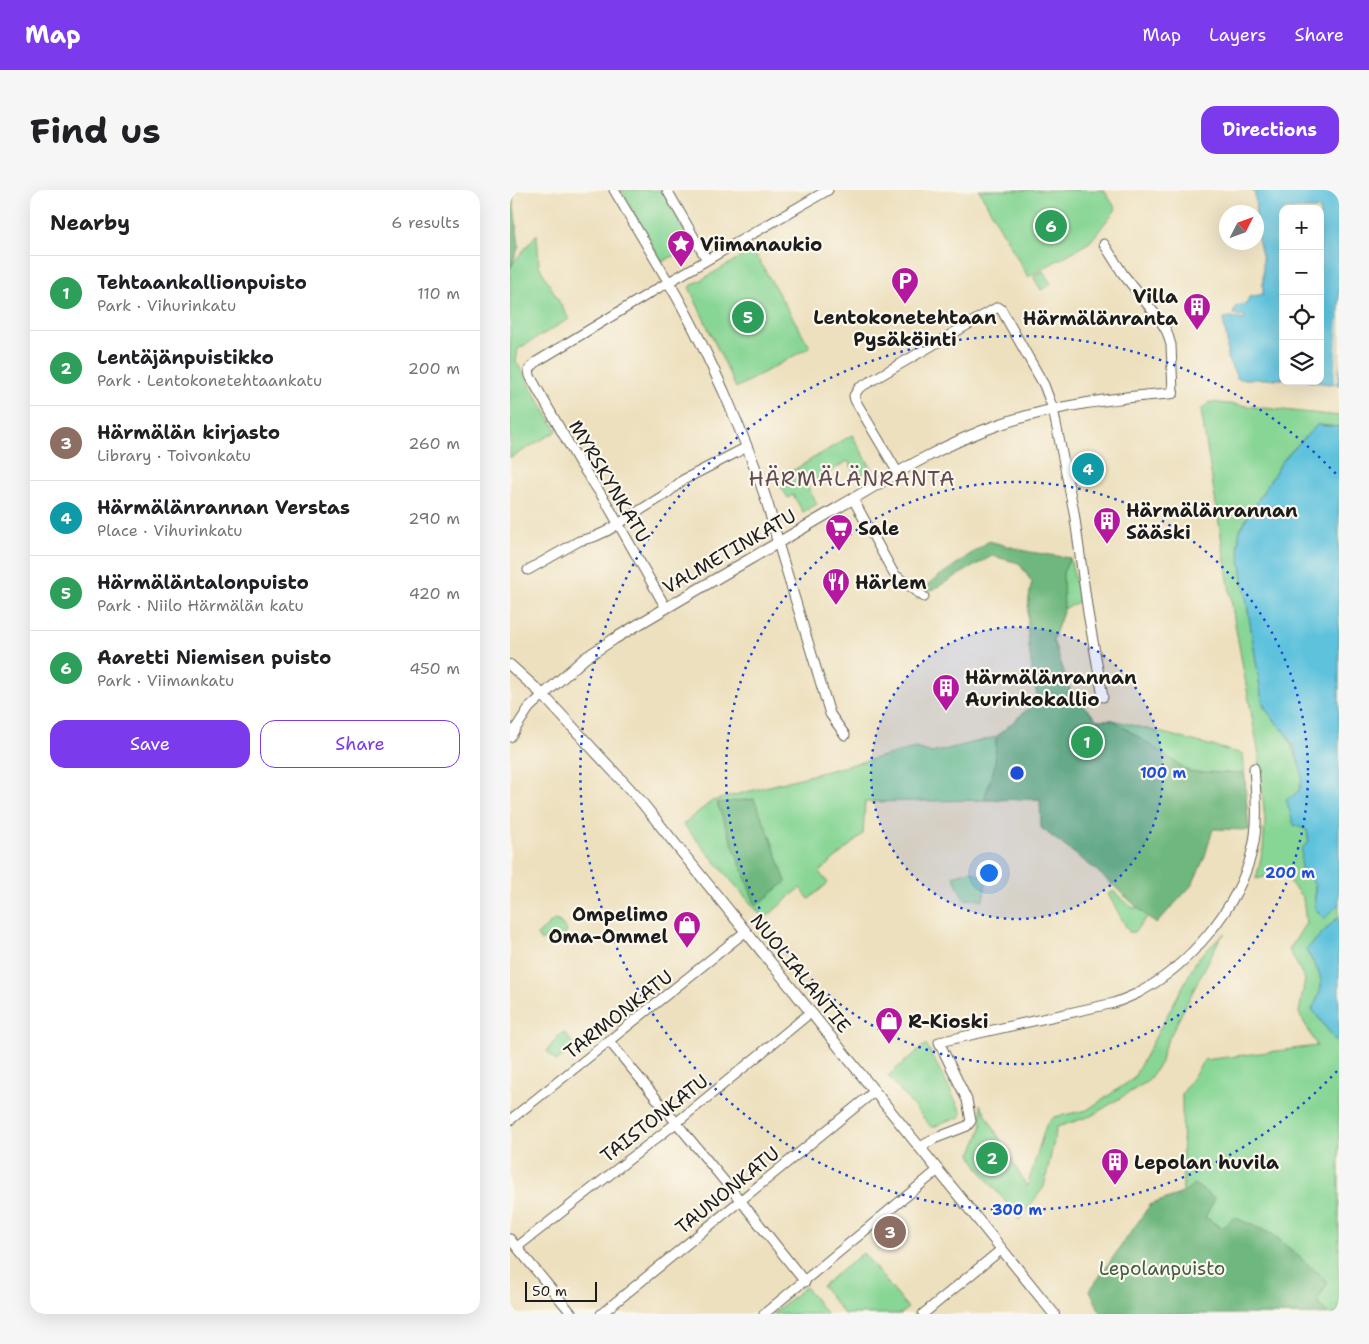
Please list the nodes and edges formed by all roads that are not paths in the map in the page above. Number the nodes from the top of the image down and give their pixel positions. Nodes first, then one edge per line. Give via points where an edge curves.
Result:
1 (614, 190) edge
2 (667, 190) edge
3 (828, 190) edge
4 (1104, 244) dead end
5 (707, 260) junction
6 (669, 283) junction
7 (1173, 392) joint
8 (1053, 409) junction
9 (747, 447) junction
10 (898, 473) junction
11 (853, 499) junction
12 (618, 523) junction
13 (778, 543) junction
14 (528, 570) dead end
15 (924, 597) dead end
16 (666, 608) junction
17 (510, 665) edge
18 (543, 695) junction
19 (1103, 697) dead end
20 (845, 735) dead end
21 (510, 737) edge
22 (1254, 768) dead end
23 (746, 932) junction
24 (810, 1012) junction
25 (609, 1041) junction
26 (875, 1091) junction
27 (510, 1120) edge
28 (676, 1123) junction
29 (920, 1147) junction
30 (938, 1170) junction
31 (740, 1200) junction
32 (510, 1239) edge
33 (516, 1247) junction
34 (1002, 1249) junction
35 (805, 1282) junction
36 (572, 1314) edge
37 (600, 1314) edge
38 (764, 1314) edge
39 (923, 1314) edge
40 (1054, 1314) edge

1 - 6 street
2 - 5 street
3 - 5 street
4 - 7 street via 1167,332 1171,345
5 - 6 street
6 - 9 street via 708,356
6 - 12 street, MYRSKYNKATU via 536,362 529,370 579,462
7 - 8 street, VALMETINKATU
8 - 10 street, VALMETINKATU via 985,429
8 - 10 street via 1044,385 998,308 856,391 855,400
8 - 19 street via 1074,512
9 - 12 street via 683,480
9 - 13 street via 764,490
10 - 11 street, VALMETINKATU
11 - 13 street, VALMETINKATU
11 - 15 street via 894,574
12 - 14 street
12 - 16 street, MYRSKYNKATU
13 - 16 street, VALMETINKATU
13 - 20 street via 830,714
16 - 18 street, VALMETINKATU via 585,658
17 - 18 street, NUOLIALANTIE
18 - 21 street via 529,708
18 - 23 street, NUOLIALANTIE via 639,799
22 - 29 street via 1255,832 1252,851 1244,879 1219,922 1187,956 1150,986 1114,1003 939,1042 968,1100 971,1121 967,1126
23 - 24 street, NUOLIALANTIE
23 - 25 street, TARMONKATU
24 - 26 street, NUOLIALANTIE
24 - 28 street, TAISTONKATU
25 - 27 street, TARMONKATU
25 - 28 street
26 - 29 street, NUOLIALANTIE
26 - 31 street, TAUNONKATU
28 - 31 street
28 - 33 street, TAISTONKATU
29 - 30 street, NUOLIALANTIE
30 - 34 street, NUOLIALANTIE
30 - 35 street
31 - 35 street
31 - 37 street, TAUNONKATU
32 - 33 street
33 - 36 street
34 - 39 street
34 - 40 street, NUOLIALANTIE
35 - 38 street

